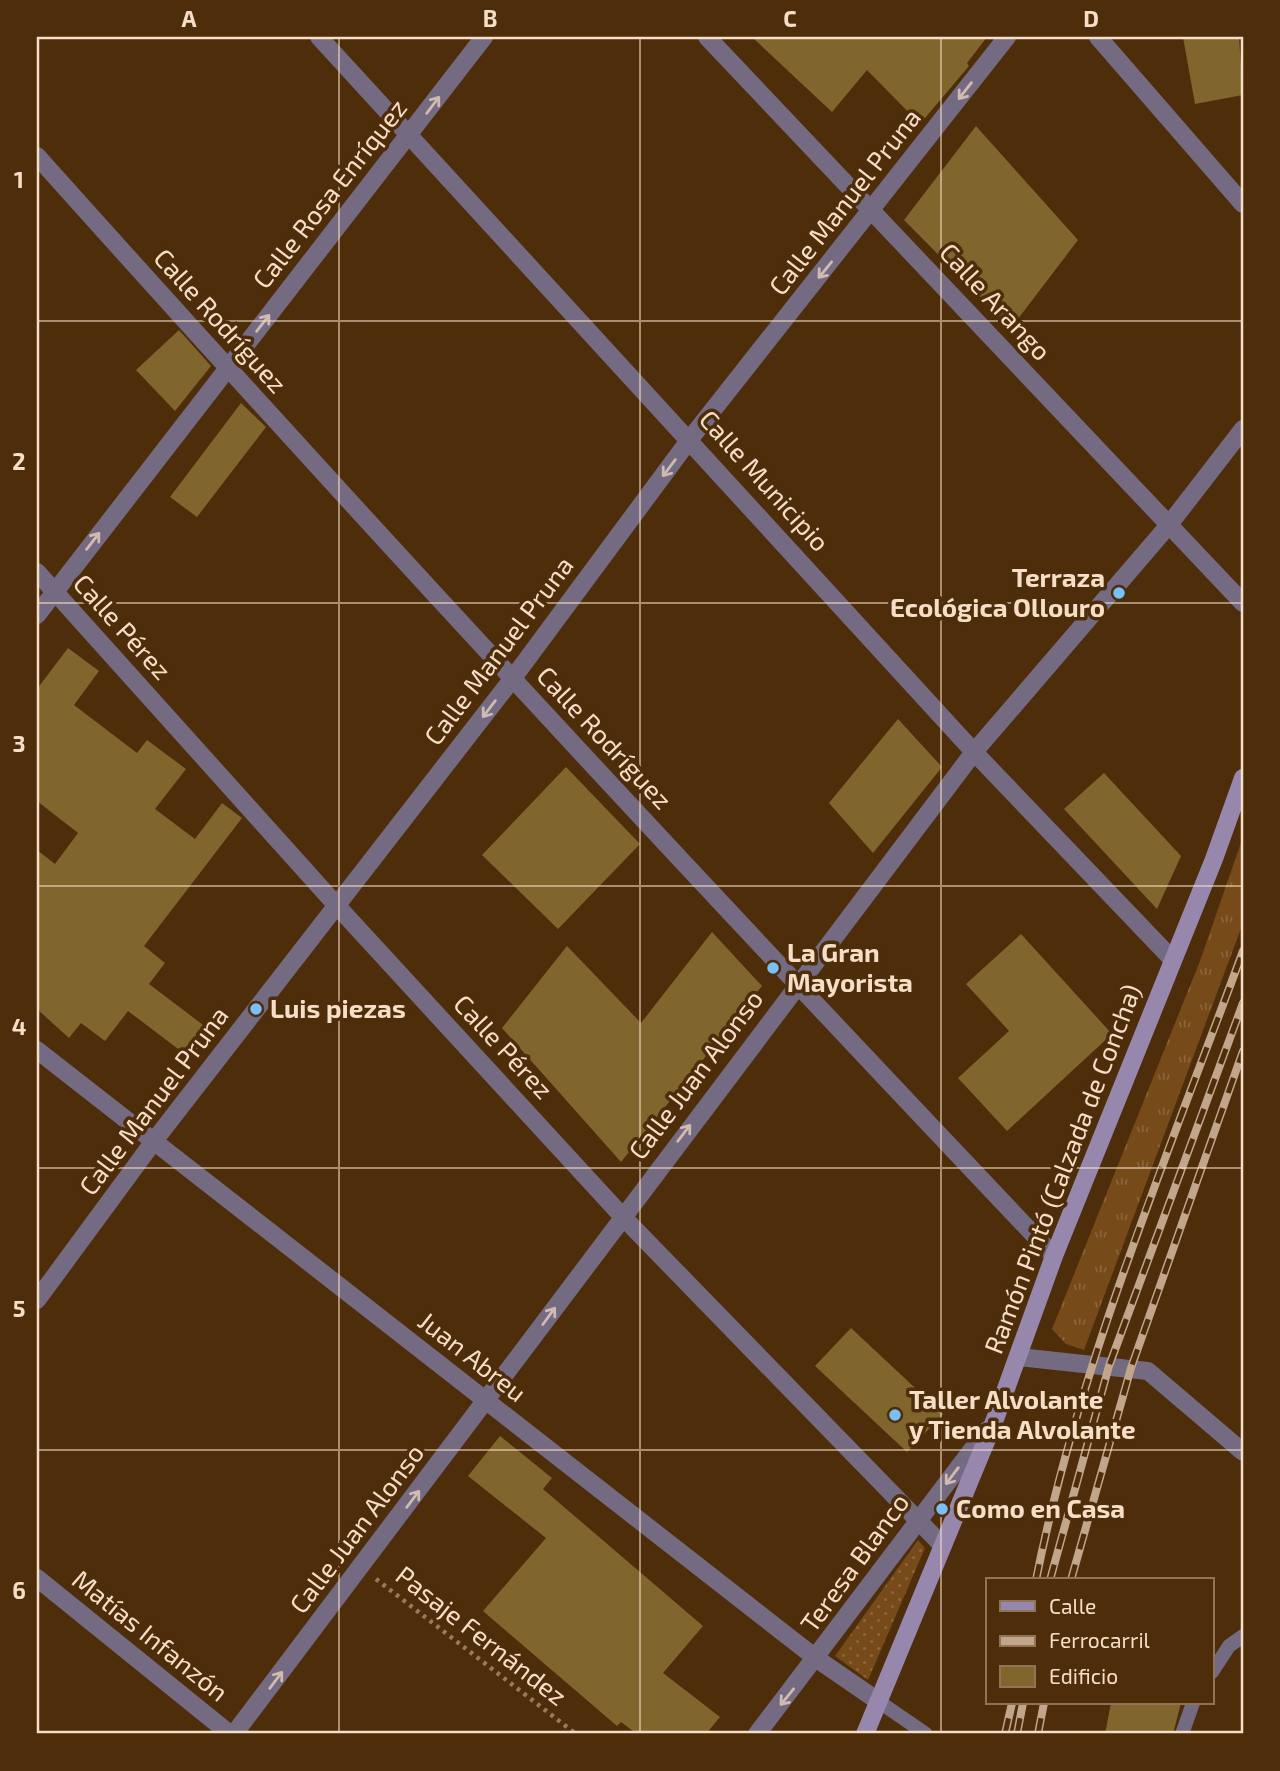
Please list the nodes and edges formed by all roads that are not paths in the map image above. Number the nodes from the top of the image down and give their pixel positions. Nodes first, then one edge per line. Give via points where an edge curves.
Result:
1 (319, 37) edge
2 (484, 37) edge
3 (707, 37) edge
4 (1007, 37) edge
5 (1098, 37) edge
6 (409, 136) junction
7 (37, 156) edge
8 (1243, 204) edge
9 (873, 211) junction
10 (227, 368) junction
11 (1243, 429) edge
12 (690, 439) junction
13 (1168, 526) junction
14 (37, 572) edge
15 (55, 591) junction
16 (1243, 603) edge
17 (37, 615) edge
18 (513, 678) junction
19 (974, 752) junction
20 (1243, 778) edge
21 (338, 907) junction
22 (1172, 959) junction
23 (796, 985) junction
24 (37, 1050) edge
25 (153, 1141) junction
26 (622, 1216) junction
27 (1054, 1255) junction
28 (37, 1300) edge
29 (1019, 1357) junction
30 (486, 1402) junction
31 (994, 1422) junction
32 (1243, 1452) edge
33 (917, 1523) junction
34 (943, 1546) junction
35 (37, 1578) edge
36 (1243, 1636) edge
37 (817, 1659) junction
38 (1214, 1669) edge
39 (878, 1701) junction
40 (1193, 1704) edge
41 (232, 1734) edge
42 (757, 1734) edge
43 (865, 1734) edge
44 (926, 1734) edge
45 (1182, 1734) edge

1 - 6 street, Calle Municipio
6 -> 2 street, Calle Rosa Enríquez
3 - 9 street, Calle Arango
4 -> 9 street, Calle Manuel Pruna
5 - 8 street
10 -> 6 street, Calle Rosa Enríquez
6 - 12 street, Calle Municipio
7 - 10 street, Calle Rodríguez
9 -> 12 street, Calle Manuel Pruna
9 - 13 street, Calle Arango
15 -> 10 street, Calle Rosa Enríquez
10 - 18 street, Calle Rodríguez
11 - 13 street, Calle Juan Alonso
12 -> 18 street, Calle Manuel Pruna
12 - 19 street, Calle Municipio
13 - 16 street, Calle Arango
13 - 19 street, Calle Juan Alonso
14 - 15 street, Calle Pérez
15 - 17 street, Calle Rosa Enríquez
15 - 21 street, Calle Pérez
18 -> 21 street, Calle Manuel Pruna
18 - 23 street, Calle Rodríguez
19 - 22 street, Calle Municipio
19 - 23 street, Calle Juan Alonso
20 - 22 main road, Ramón Pintó (Calzada de Concha)
21 - 25 street, Calle Manuel Pruna
21 - 26 street, Calle Pérez
22 - 27 main road, Ramón Pintó (Calzada de Concha)
26 -> 23 street, Calle Juan Alonso
23 - 27 street, Calle Rodríguez
24 - 25 street, Juan Abreu
25 - 28 street, Calle Manuel Pruna
25 - 30 street, Juan Abreu
30 -> 26 street, Calle Juan Alonso
26 - 33 street, Calle Pérez
27 - 29 main road, Ramón Pintó (Calzada de Concha)
29 - 31 main road, Ramón Pintó (Calzada de Concha)
29 - 32 street via 1148,1371
30 - 37 street, Juan Abreu
41 -> 30 street, Calle Juan Alonso
31 -> 33 street, Teresa Blanco
31 - 34 main road, Ramón Pintó (Calzada de Concha)
33 - 34 street, Calle Pérez
33 - 37 street, Teresa Blanco
34 - 39 main road, Ramón Pintó (Calzada de Concha)
35 - 41 street, Matías Infanzón
36 - 38 lane via 1229,1646
37 - 39 street, Juan Abreu
37 -> 42 street, Teresa Blanco
39 - 43 main road, Ramón Pintó (Calzada de Concha)
39 - 44 lane
40 - 45 lane

